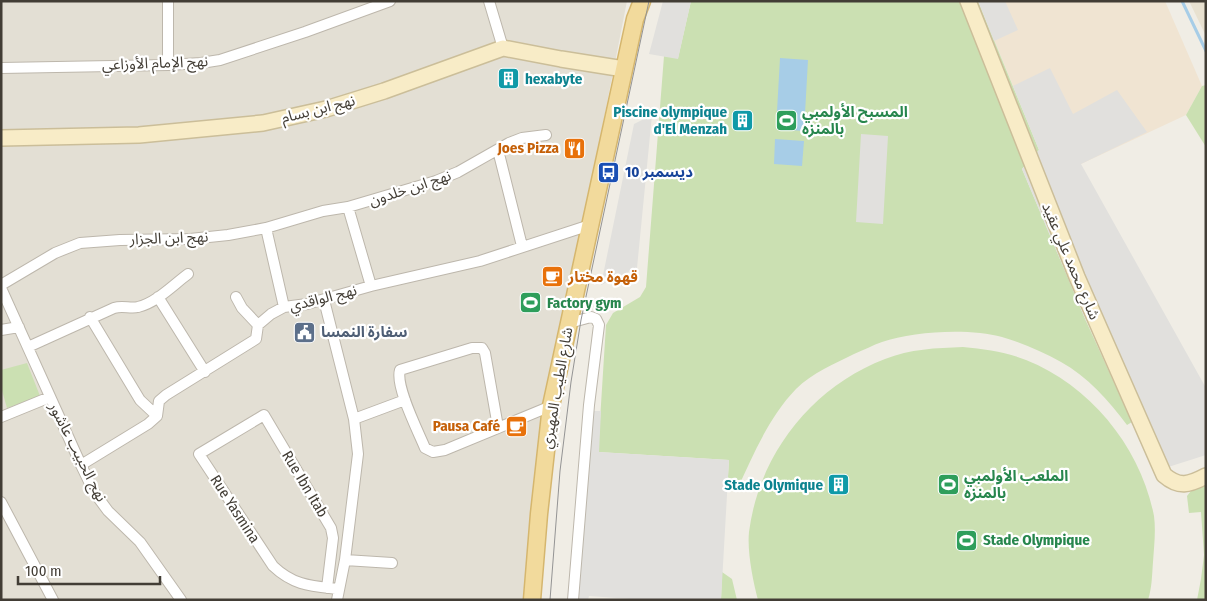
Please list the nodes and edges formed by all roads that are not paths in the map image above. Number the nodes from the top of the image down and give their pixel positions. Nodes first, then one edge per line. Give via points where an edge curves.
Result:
1 (168, 1) edge
2 (390, 1) edge
3 (489, 1) edge
4 (968, 1) edge
5 (641, 2) edge
6 (378, 3) edge
7 (503, 48) junction
8 (168, 65) junction
9 (1, 68) edge
10 (624, 69) junction
11 (546, 135) dead end
12 (1, 138) edge
13 (498, 150) junction
14 (348, 207) junction
15 (590, 225) junction
16 (266, 228) junction
17 (522, 246) junction
18 (188, 274) dead end
19 (372, 286) junction
20 (1, 287) edge
21 (158, 298) junction
22 (236, 298) dead end
23 (324, 300) junction
24 (284, 307) junction
25 (90, 317) junction
26 (569, 323) junction
27 (258, 325) junction
28 (19, 327) junction
29 (1, 330) edge
30 (28, 347) junction
31 (205, 372) junction
32 (50, 397) junction
33 (405, 400) junction
34 (551, 406) junction
35 (264, 415) joint
36 (157, 416) junction
37 (1, 417) edge
38 (354, 419) junction
39 (498, 427) junction
40 (81, 465) junction
41 (1206, 476) edge
42 (1, 502) edge
43 (345, 560) junction
44 (392, 563) dead end
45 (328, 588) junction
46 (339, 589) junction
47 (53, 600) edge
48 (180, 600) edge
49 (337, 600) edge
50 (532, 600) edge
51 (573, 600) edge

1 - 8 street
2 - 6 street, نهج الإمام الأوزاعي
3 - 7 street
4 - 41 street, شارع محمد علي عقيد via 1077,277 1164,475 1180,484 1189,484
5 - 10 main road, شارع الطيب المهيري
6 - 8 street, نهج الإمام الأوزاعي via 305,32 220,60
7 - 10 street
7 - 12 street, نهج ابن بسام via 384,91 326,109 263,123 139,135
8 - 9 street, نهج الإمام الأوزاعي
10 - 15 main road, شارع الطيب المهيري
11 - 13 street, نهج ابن خلدون via 522,138
13 - 14 street, نهج ابن خلدون via 436,181
13 - 17 street
14 - 16 street, نهج ابن الجزار
14 - 19 street, نهج ابن خلدون
15 - 17 street, نهج الواقدي
15 - 26 main road, شارع الطيب المهيري
16 - 20 street, نهج ابن الجزار via 190,239 80,242 55,253
16 - 24 street
17 - 19 street, نهج الواقدي via 480,261
18 - 21 street
19 - 23 street, نهج الواقدي
20 - 28 street, نهج الحبيب عاشور
21 - 25 street via 138,307 122,306
21 - 31 street
22 - 27 street
23 - 24 street, نهج الواقدي
23 - 38 street
24 - 27 street, نهج الواقدي
25 - 30 street
25 - 36 street via 140,400
26 - 34 main road, شارع الطيب المهيري
26 - 51 street via 592,317 599,325
27 - 31 street, نهج الواقدي via 256,340
28 - 29 street
28 - 30 street, نهج الحبيب عاشور
30 - 32 street, نهج الحبيب عاشور
31 - 36 street, نهج الواقدي via 159,401
32 - 37 street
32 - 40 street, نهج الحبيب عاشور
33 - 38 street
33 - 39 street via 425,448 433,452
33 - 39 street via 399,374 402,368 482,348 486,353
34 - 39 street
34 - 50 main road, شارع الطيب المهيري
35 - 45 street, Rue Ibn Itab via 331,528
35 - 45 street, Rue Yasmina via 199,454 273,566 294,582
36 - 40 street, نهج الواقدي
38 - 43 street via 358,454
40 - 48 street, نهج الحبيب عاشور via 94,492 108,511 140,542
42 - 47 street
43 - 44 street
43 - 46 street
45 - 46 street, Rue Yasmina
46 - 49 street

